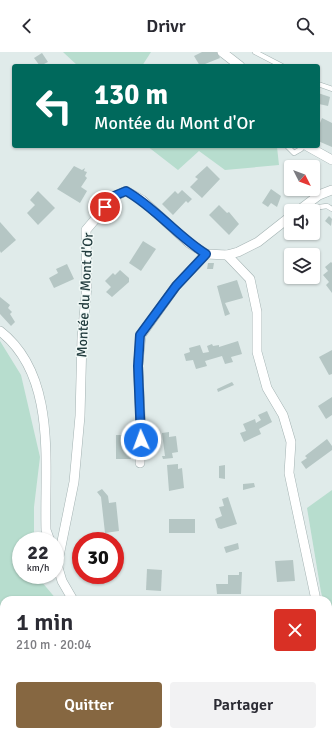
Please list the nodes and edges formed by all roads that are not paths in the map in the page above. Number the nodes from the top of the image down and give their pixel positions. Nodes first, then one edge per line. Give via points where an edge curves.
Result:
1 (222, 52) edge
2 (255, 52) edge
3 (237, 64) edge
4 (278, 64) edge
5 (320, 85) edge
6 (332, 89) edge
7 (288, 148) edge
8 (302, 148) edge
9 (311, 148) edge
10 (332, 160) edge
11 (332, 190) edge
12 (307, 204) edge
13 (320, 207) edge
14 (332, 209) edge
15 (284, 222) edge
16 (206, 254) junction
17 (227, 255) junction
18 (0, 331) edge
19 (140, 463) dead end
20 (47, 532) edge
21 (62, 532) edge
22 (64, 584) edge
23 (71, 596) edge
24 (315, 596) edge

1 - 3 street
2 - 4 lane
5 - 6 lane
7 - 8 lane via 294,153
9 - 10 street
11 - 12 street
13 - 14 lane
15 - 17 street via 258,242
16 - 17 street, Montée du Mont d'Or
16 - 19 street via 176,286 140,335
16 - 21 street, Montée du Mont d'Or via 188,243 142,200 126,191 114,196 86,230 87,286 75,474
17 - 24 street via 250,279 257,312 257,352 266,388 283,415 291,442 289,473
18 - 20 street via 24,359 32,373 41,407 46,440
22 - 23 street

